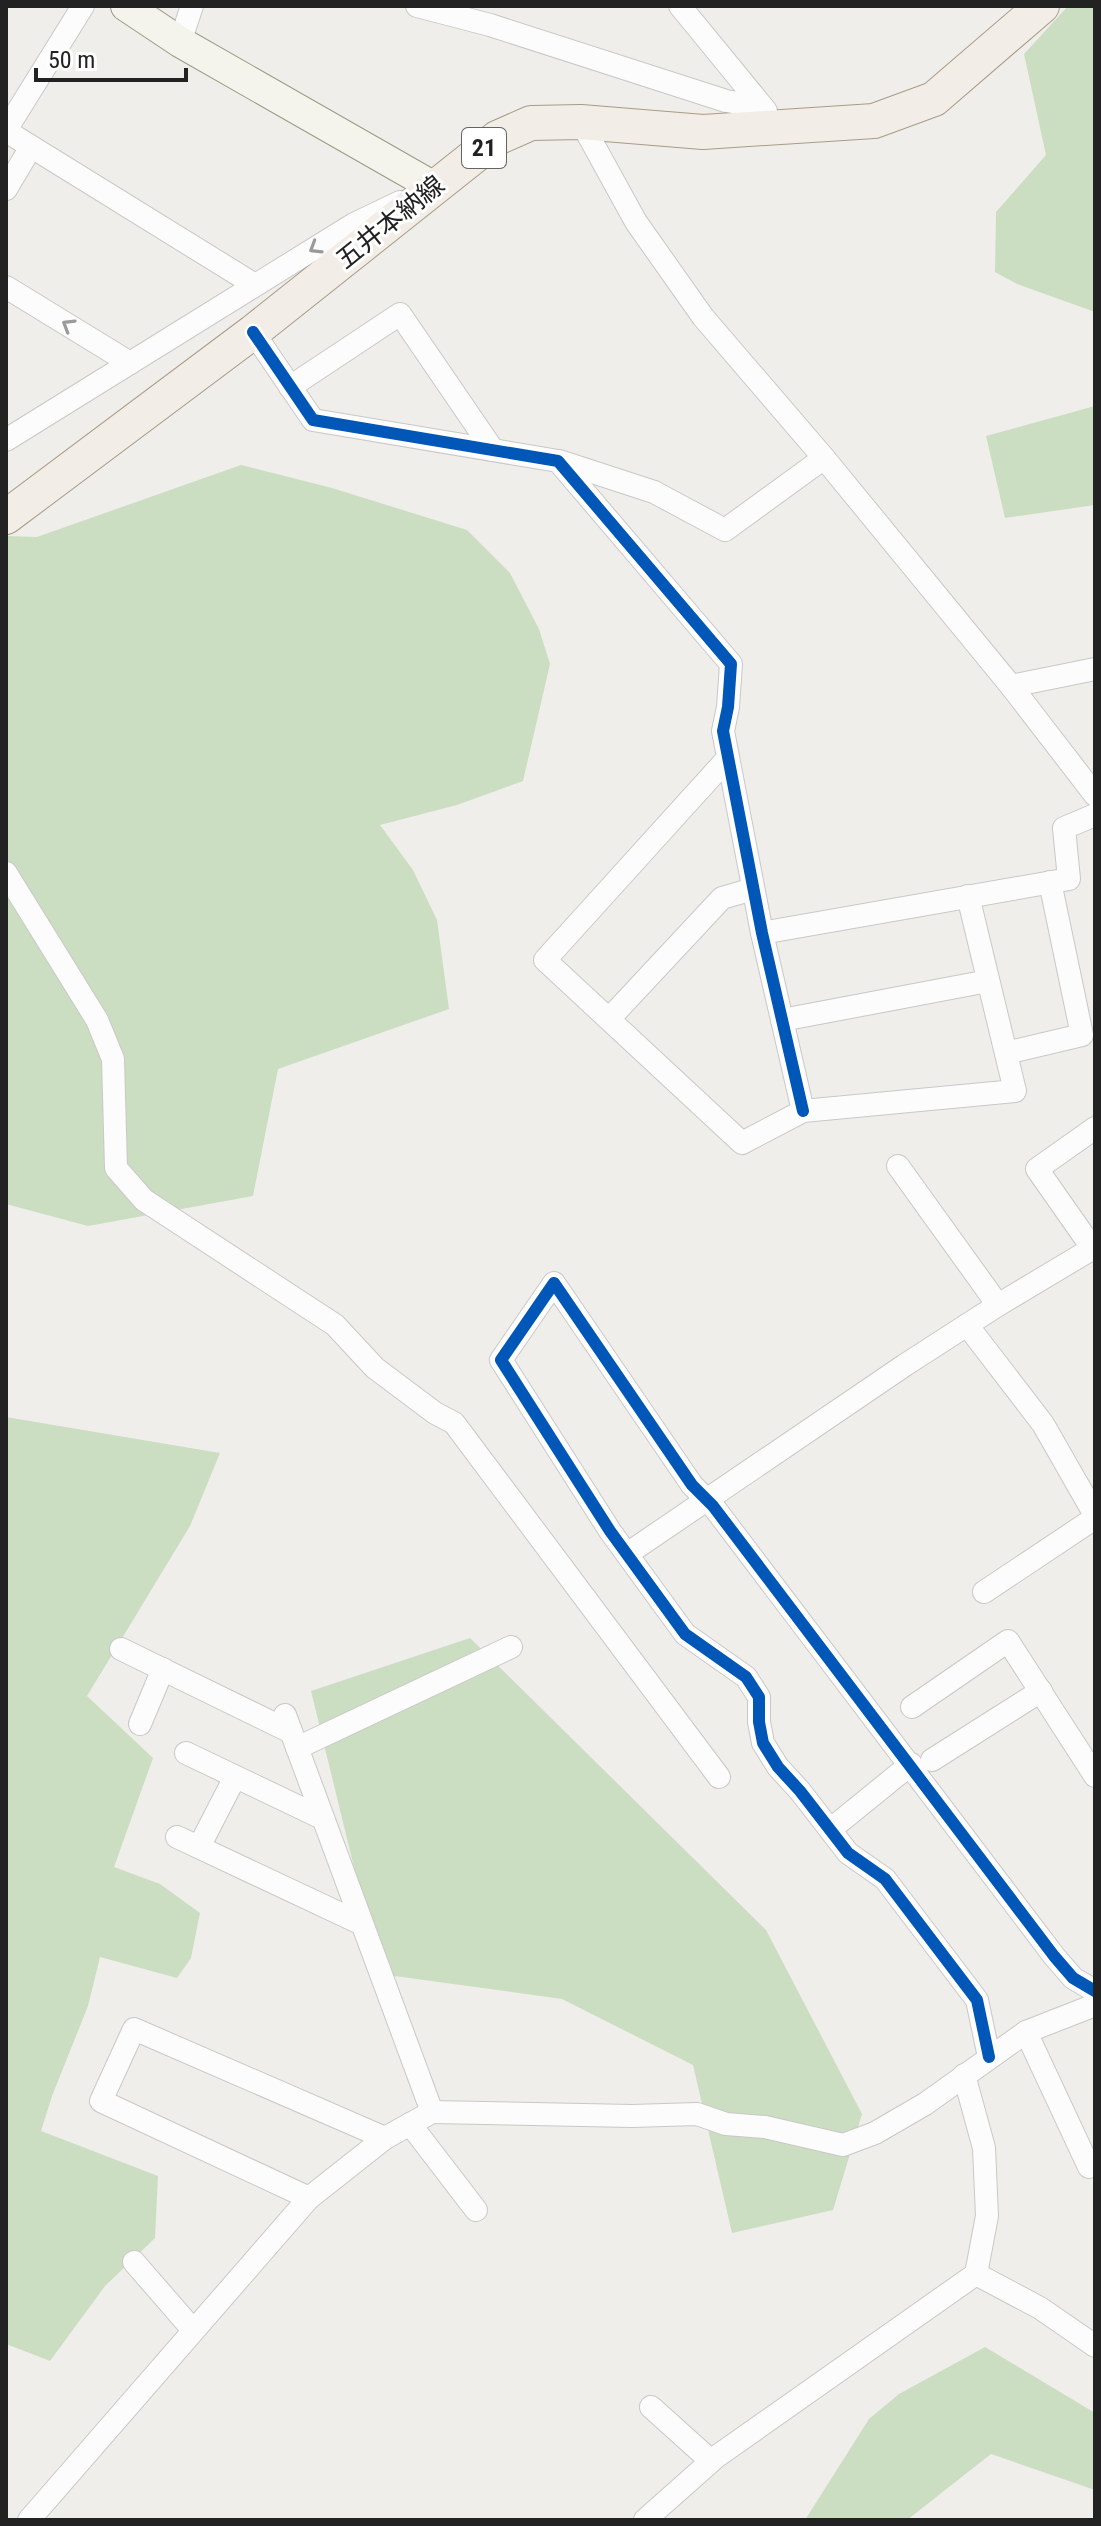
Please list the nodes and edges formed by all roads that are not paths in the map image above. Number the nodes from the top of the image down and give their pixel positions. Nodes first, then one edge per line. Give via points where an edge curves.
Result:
1 (83, 6) edge
2 (126, 6) edge
3 (192, 6) edge
4 (419, 6) edge
5 (680, 6) edge
6 (1042, 6) edge
7 (180, 42) junction
8 (771, 117) junction
9 (581, 122) junction
10 (6, 131) edge
11 (31, 147) junction
12 (434, 187) junction
13 (6, 189) edge
14 (255, 285) junction
15 (6, 287) edge
16 (253, 332) junction
17 (130, 363) junction
18 (290, 387) junction
19 (6, 440) edge
20 (493, 450) junction
21 (824, 458) junction
22 (558, 461) junction
23 (6, 517) edge
24 (1095, 669) edge
25 (1011, 686) junction
26 (727, 759) junction
27 (1095, 795) edge
28 (1095, 815) edge
29 (6, 873) edge
30 (1050, 882) junction
31 (753, 889) junction
32 (968, 896) junction
33 (762, 933) junction
34 (988, 981) junction
35 (609, 1019) junction
36 (782, 1020) junction
37 (1006, 1053) junction
38 (803, 1111) junction
39 (1095, 1128) edge
40 (898, 1166) dead end
41 (1094, 1248) edge
42 (998, 1305) junction
43 (967, 1325) junction
44 (707, 1499) junction
45 (1095, 1516) edge
46 (627, 1554) junction
47 (984, 1592) dead end
48 (511, 1647) dead end
49 (121, 1649) dead end
50 (163, 1669) junction
51 (1041, 1691) junction
52 (912, 1707) dead end
53 (140, 1724) dead end
54 (291, 1732) junction
55 (186, 1753) dead end
56 (922, 1762) junction
57 (1095, 1776) edge
58 (235, 1777) junction
59 (719, 1777) dead end
60 (322, 1818) junction
61 (831, 1829) junction
62 (177, 1837) dead end
63 (199, 1847) junction
64 (360, 1923) junction
65 (1095, 1991) edge
66 (1095, 2005) edge
67 (1026, 2032) junction
68 (989, 2057) junction
69 (964, 2075) junction
70 (432, 2112) junction
71 (410, 2124) junction
72 (385, 2138) junction
73 (1089, 2167) dead end
74 (309, 2198) junction
75 (476, 2210) dead end
76 (134, 2262) dead end
77 (976, 2274) junction
78 (193, 2330) junction
79 (1095, 2346) edge
80 (651, 2407) dead end
81 (711, 2461) junction
82 (29, 2520) edge
83 (645, 2520) edge

1 - 10 street
2 - 7 street
3 - 7 street
4 - 8 street
5 - 8 street
6 - 8 main road, 五井本納線 / 21 via 934,99 874,121
7 - 12 street
8 - 9 main road, 五井本納線 / 21 via 703,132
9 - 12 main road, 五井本納線 / 21 via 519,128 497,138
9 - 21 street via 636,222 703,317
10 - 11 street
11 - 13 street
11 - 14 street
12 -> 14 street via 354,224
12 - 16 main road, 五井本納線 / 21
14 - 17 street
17 -> 15 street
16 - 18 street
16 - 23 main road, 五井本納線 / 21
17 - 19 street
18 - 20 street via 313,420
18 - 20 street via 400,314
20 - 22 street
21 - 22 street via 725,530 654,492
21 - 25 street
22 - 26 street via 731,664 723,731
24 - 25 street
25 - 27 street
26 - 31 street
26 - 35 street via 545,960
28 - 30 street via 1064,828 1069,879
29 - 59 street via 97,1020 113,1059 116,1168 144,1200 335,1325 375,1368 454,1423
30 - 32 street
30 - 37 street via 1082,1035
31 - 33 street
31 - 35 street via 722,898
32 - 33 street
32 - 34 street
33 - 36 street
34 - 36 street
34 - 37 street
35 - 38 street via 742,1143
36 - 38 street
37 - 38 street via 1015,1091
39 - 41 street via 1037,1169
40 - 42 street
41 - 42 street
42 - 43 street
43 - 44 street
43 - 45 street via 1043,1424
44 - 46 street
44 - 46 street via 692,1485 554,1283 501,1360
44 - 56 street via 899,1752
45 - 47 street
46 - 61 street via 685,1634 746,1677 759,1697 763,1743
48 - 54 street
49 - 50 street
50 - 53 street
50 - 54 street
51 - 52 street via 1008,1641
51 - 56 street
51 - 57 street
54 - 60 street
55 - 58 street
56 - 61 street
56 - 65 street via 1054,1956 1073,1978
58 - 60 street
58 - 63 street
60 - 64 street
61 - 68 street via 848,1853 885,1879 977,2000
62 - 63 street
63 - 64 street
64 - 70 street
66 - 67 street
67 - 68 street
67 - 73 street
68 - 69 street
69 - 70 street via 875,2133 843,2145 697,2114
69 - 77 street via 984,2148 987,2216
70 - 71 street
71 - 72 street
71 - 75 street
72 - 74 street
72 - 74 street via 134,2029 101,2101
74 - 78 street
76 - 78 street
77 - 79 street via 1040,2308
77 - 81 street
78 - 82 street
80 - 81 street
81 - 83 street

